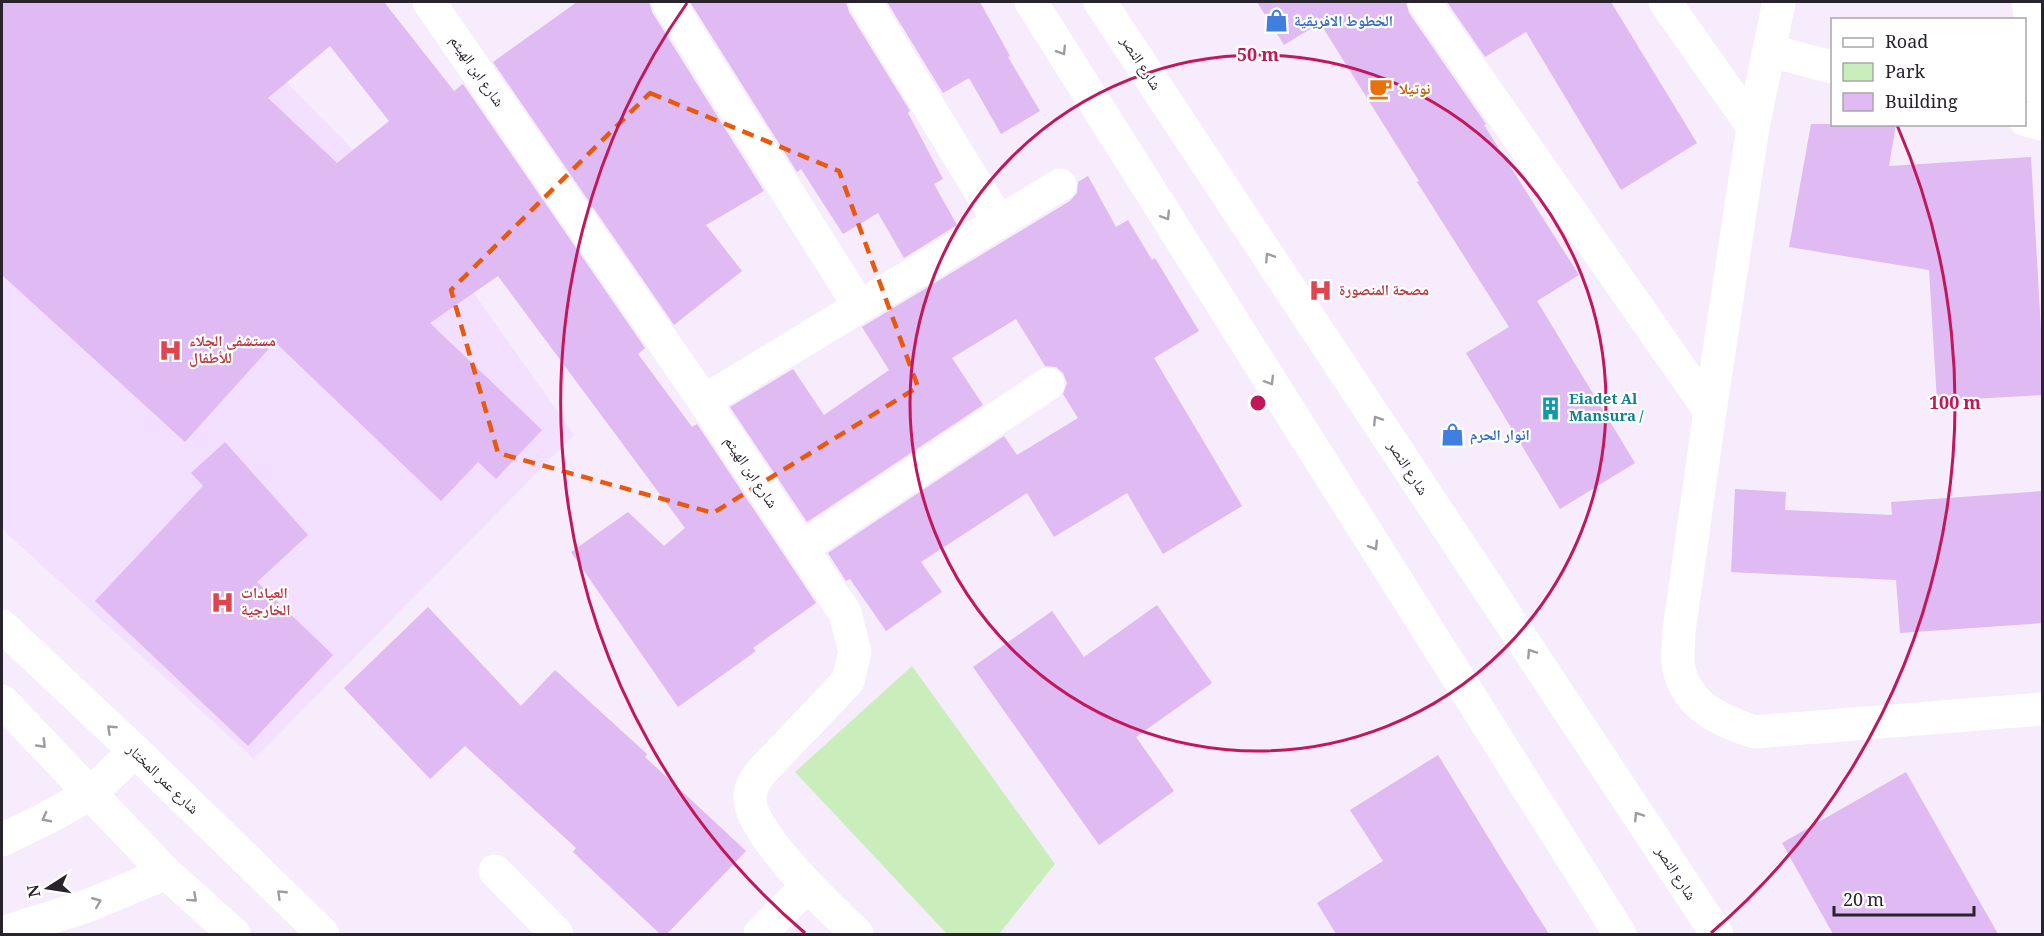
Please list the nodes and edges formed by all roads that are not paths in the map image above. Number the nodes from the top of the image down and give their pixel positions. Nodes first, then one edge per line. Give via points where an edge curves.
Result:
1 (429, 2) edge
2 (668, 2) edge
3 (865, 2) edge
4 (1031, 2) edge
5 (1100, 2) edge
6 (1424, 2) edge
7 (1665, 2) edge
8 (1779, 2) edge
9 (2028, 2) edge
10 (1770, 51) junction
11 (1831, 66) edge
12 (2043, 93) edge
13 (2026, 119) edge
14 (2043, 124) edge
15 (1754, 127) junction
16 (1060, 185) dead end
17 (999, 222) junction
18 (859, 306) junction
19 (1048, 384) dead end
20 (704, 401) junction
21 (1710, 411) junction
22 (802, 548) junction
23 (2, 626) edge
24 (2, 701) edge
25 (2043, 709) edge
26 (135, 751) junction
27 (90, 794) junction
28 (2, 840) edge
29 (495, 871) dead end
30 (166, 873) junction
31 (807, 886) junction
32 (2, 933) edge
33 (234, 934) edge
34 (323, 934) edge
35 (557, 934) edge
36 (760, 934) edge
37 (857, 934) edge
38 (1620, 934) edge
39 (1717, 934) edge

1 - 20 main road, شارع ابن الهيثم
2 - 18 main road
3 - 17 main road
4 -> 38 main road
39 -> 5 main road, شارع النصر
6 - 21 main road
7 - 15 main road
8 - 10 main road
9 - 12 main road
10 - 11 main road
10 - 15 main road
13 - 14 main road
15 - 21 main road
16 - 17 main road
17 - 18 main road
18 - 20 main road
19 - 22 main road
20 - 22 main road, شارع ابن الهيثم
21 - 25 main road via 1679,631 1678,668 1690,696 1718,719 1754,732
22 - 31 main road, شارع ابن الهيثم via 845,612 855,652 848,681 763,770 753,783 750,800 759,825
26 -> 23 main road, شارع عمر المختار
24 -> 27 main road
26 - 27 main road
34 -> 26 main road, شارع عمر المختار
27 -> 28 main road
27 - 30 main road
29 - 35 main road
32 -> 30 main road via 87,906
30 -> 33 main road
31 - 36 main road
31 - 37 main road, شارع ابن الهيثم

